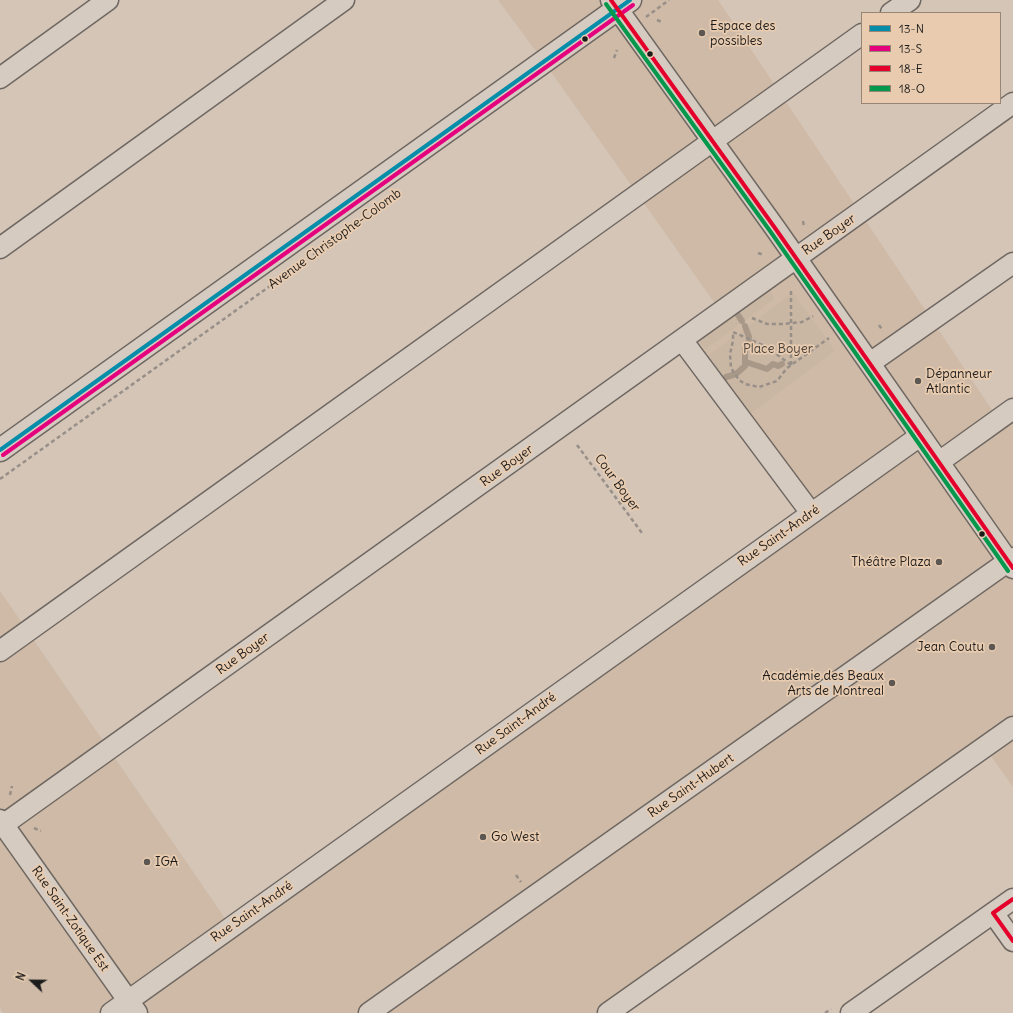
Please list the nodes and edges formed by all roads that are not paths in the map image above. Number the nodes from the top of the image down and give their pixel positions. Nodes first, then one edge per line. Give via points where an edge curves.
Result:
1 (108, 0) edge
2 (344, 0) edge
3 (910, 0) edge
4 (619, 3) edge
5 (893, 12) edge
6 (861, 35) edge
7 (0, 78) edge
8 (1013, 103) edge
9 (711, 141) junction
10 (0, 248) edge
11 (796, 258) junction
12 (1013, 262) edge
13 (682, 340) junction
14 (870, 363) junction
15 (1013, 409) edge
16 (920, 436) junction
17 (0, 450) edge
18 (938, 462) junction
19 (811, 513) junction
20 (1011, 562) edge
21 (0, 651) edge
22 (1013, 727) edge
23 (1, 824) edge
24 (1013, 899) edge
25 (993, 913) junction
26 (1013, 941) edge
27 (133, 1007) edge
28 (111, 1013) edge
29 (369, 1013) edge
30 (608, 1013) edge
31 (851, 1013) edge

1 - 7 street
2 - 10 street
3 - 5 street
4 - 9 street via 631,27
4 - 17 main road, Avenue Christophe-Colomb
6 - 9 street
8 - 11 street, Rue Boyer
9 - 11 street
9 - 21 street
11 - 13 street, Rue Boyer
11 - 14 street
12 - 14 street
13 - 19 street
13 - 23 street, Rue Boyer
14 - 16 street
15 - 18 street
16 - 18 street
16 - 19 street, Rue Saint-André
18 - 20 street
19 - 27 street, Rue Saint-André
20 - 29 street, Rue Saint-Hubert
22 - 30 street
23 - 27 street, Rue Saint-Zotique Est
24 - 25 street
25 - 26 street
25 - 31 street
27 - 28 street, Rue Saint-André

